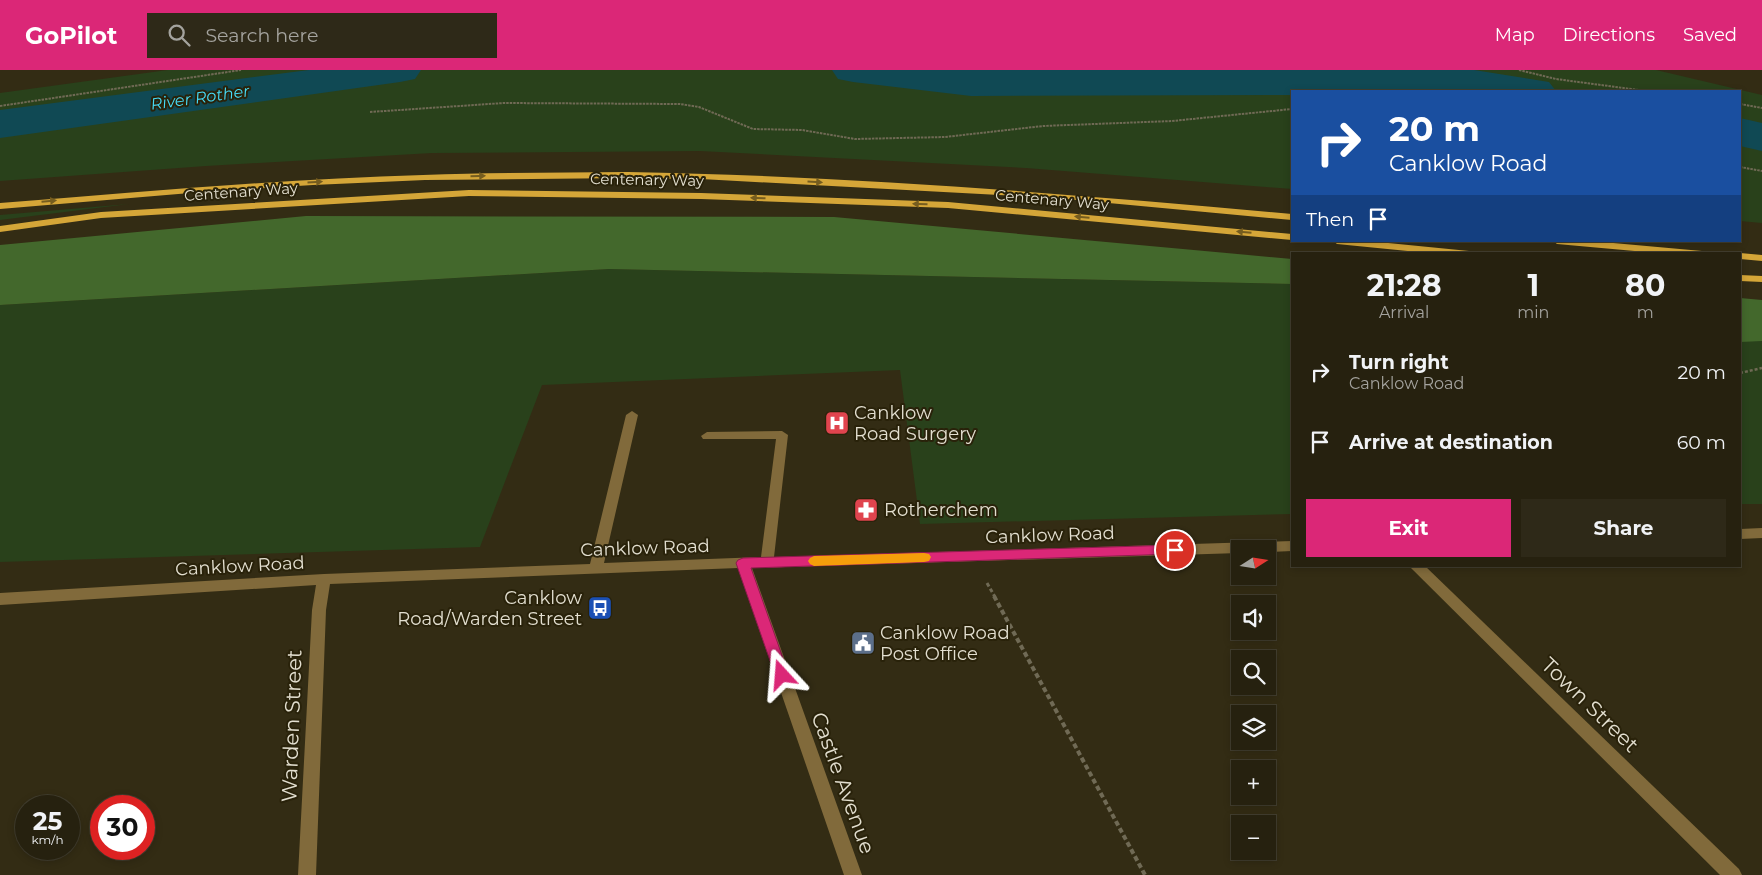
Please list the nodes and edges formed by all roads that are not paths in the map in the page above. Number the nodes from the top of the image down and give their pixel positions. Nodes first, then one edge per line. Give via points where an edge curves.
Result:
1 (0, 206) edge
2 (1291, 217) edge
3 (0, 229) edge
4 (1291, 237) edge
5 (1347, 242) edge
6 (1567, 242) edge
7 (1449, 252) edge
8 (1680, 252) edge
9 (1741, 256) edge
10 (1762, 258) edge
11 (1741, 278) edge
12 (1762, 280) edge
13 (632, 414) dead end
14 (707, 436) dead end
15 (1762, 533) edge
16 (1741, 534) edge
17 (1291, 546) edge
18 (767, 562) junction
19 (743, 563) junction
20 (1417, 567) edge
21 (596, 569) junction
22 (324, 579) junction
23 (0, 599) edge
24 (307, 875) edge
25 (853, 875) edge
26 (1733, 875) edge

1 -> 2 main road, Centenary Way via 322,182 628,174 1055,195
4 -> 3 main road, Centenary Way via 948,206 701,196 469,193 101,215
5 - 7 main road
6 - 8 main road
9 - 10 main road
11 - 12 main road
13 - 21 street
14 - 18 street via 782,435
15 - 16 street
17 - 18 street, Canklow Road
18 - 19 street, Canklow Road
19 - 21 street, Canklow Road
19 - 25 street, Castle Avenue
20 - 26 street, Town Street
21 - 22 street, Canklow Road
22 - 23 street, Canklow Road
22 - 24 street, Warden Street via 319,610

